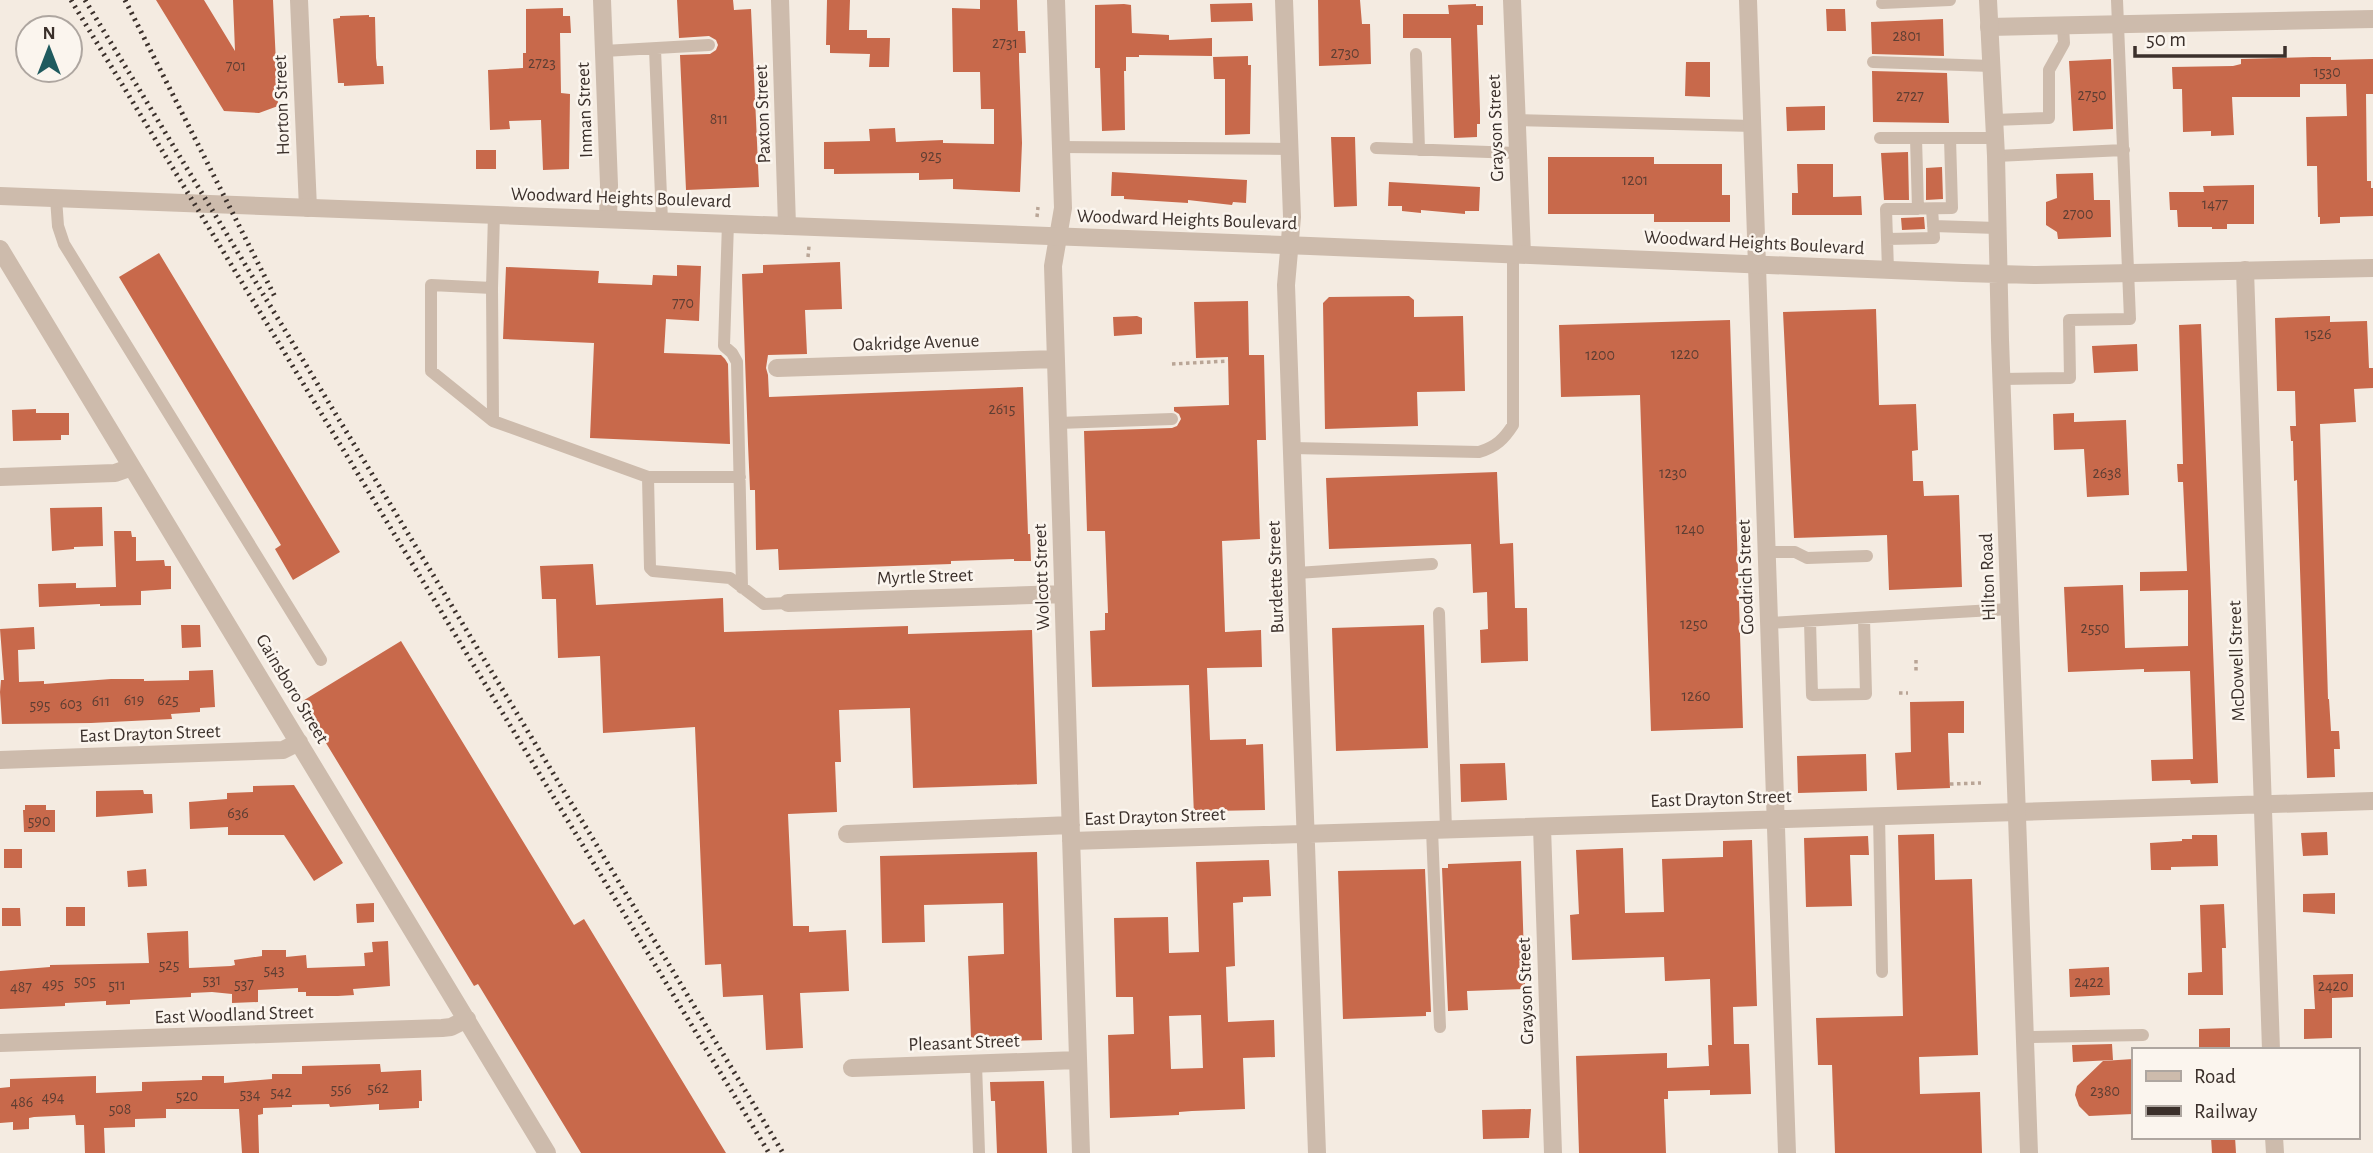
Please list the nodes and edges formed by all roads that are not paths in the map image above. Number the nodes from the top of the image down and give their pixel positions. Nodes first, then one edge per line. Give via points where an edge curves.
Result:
1 (299, 0) edge
2 (602, 0) edge
3 (780, 0) edge
4 (1055, 0) edge
5 (1284, 0) edge
6 (1512, 0) edge
7 (1748, 0) edge
8 (1950, 0) edge
9 (1988, 0) edge
10 (2117, 0) edge
11 (1882, 3) dead end
12 (2373, 19) edge
13 (2119, 24) junction
14 (2063, 25) junction
15 (1989, 27) junction
16 (709, 45) dead end
17 (655, 49) junction
18 (604, 51) junction
19 (1416, 54) dead end
20 (1874, 62) dead end
21 (1991, 66) junction
22 (1516, 120) junction
23 (1994, 120) junction
24 (1753, 126) junction
25 (1880, 138) dead end
26 (1916, 138) junction
27 (1950, 138) junction
28 (1061, 147) junction
29 (1995, 147) junction
30 (1376, 148) dead end
31 (1290, 149) junction
32 (1419, 150) junction
33 (2124, 150) junction
34 (1517, 153) junction
35 (0, 196) edge
36 (56, 198) junction
37 (308, 208) junction
38 (1918, 209) junction
39 (1932, 209) junction
40 (494, 215) junction
41 (608, 219) junction
42 (662, 221) junction
43 (728, 223) junction
44 (787, 226) junction
45 (1933, 226) junction
46 (1997, 229) junction
47 (1059, 236) junction
48 (1887, 239) junction
49 (1289, 245) junction
50 (0, 249) edge
51 (1517, 254) junction
52 (1756, 263) junction
53 (2373, 268) edge
54 (1888, 270) junction
55 (2245, 270) junction
56 (2128, 272) junction
57 (1998, 274) junction
58 (492, 288) junction
59 (1056, 359) junction
60 (777, 368) dead end
61 (2002, 379) junction
62 (1172, 419) dead end
63 (493, 421) junction
64 (1058, 423) junction
65 (1292, 448) junction
66 (132, 467) junction
67 (0, 477) edge
68 (648, 477) junction
69 (740, 477) junction
70 (1766, 552) junction
71 (1867, 556) dead end
72 (1432, 564) dead end
73 (1297, 573) junction
74 (742, 588) junction
75 (1063, 594) junction
76 (788, 603) joint
77 (2010, 609) junction
78 (1439, 613) dead end
79 (1864, 619) junction
80 (1810, 621) junction
81 (1769, 623) junction
82 (321, 660) dead end
83 (299, 741) junction
84 (0, 760) edge
85 (2373, 801) edge
86 (2263, 805) junction
87 (2017, 812) junction
88 (1879, 815) junction
89 (1776, 818) junction
90 (1542, 827) junction
91 (1439, 830) junction
92 (1071, 833) junction
93 (1306, 833) junction
94 (847, 834) dead end
95 (1882, 972) dead end
96 (467, 1019) junction
97 (1440, 1027) dead end
98 (2143, 1035) dead end
99 (2026, 1037) junction
100 (0, 1043) edge
101 (2271, 1048) edge
102 (1078, 1060) junction
103 (976, 1064) junction
104 (852, 1068) dead end
105 (547, 1153) edge
106 (979, 1153) edge
107 (1081, 1153) edge
108 (1317, 1153) edge
109 (1553, 1153) edge
110 (1787, 1153) edge
111 (2029, 1153) edge

1 - 37 street, Horton Street
2 - 18 street, Inman Street
3 - 44 street, Paxton Street
4 - 28 street, Wolcott Street
5 - 31 street, Burdette Street
6 - 22 street, Grayson Street
7 - 24 street, Goodrich Street
8 - 11 lane
9 - 15 street, Hilton Road
10 - 13 lane
12 - 13 street
13 - 14 street
13 - 33 lane
14 - 15 street
14 - 23 lane via 2064,43 2049,70 2049,118
15 - 21 street, Hilton Road
16 - 17 lane
17 - 18 lane
17 - 42 lane
18 - 41 street, Inman Street
19 - 32 lane
20 - 21 lane
21 - 23 street, Hilton Road
22 - 24 lane
22 - 34 street, Grayson Street
23 - 29 street, Hilton Road
24 - 52 street, Goodrich Street
25 - 26 lane
26 - 27 lane
26 - 38 lane
27 - 29 lane
27 - 39 lane via 1952,208
28 - 31 lane
28 - 47 street, Wolcott Street
29 - 33 lane
29 - 46 street, Hilton Road
30 - 32 lane
31 - 49 street, Burdette Street
32 - 34 lane
33 - 56 lane
34 - 51 street, Grayson Street
35 - 36 street, Woodward Heights Boulevard
36 - 37 street, Woodward Heights Boulevard
36 - 82 lane via 64,243
37 - 40 street, Woodward Heights Boulevard
38 - 39 lane
38 - 48 lane via 1886,209
39 - 45 lane
40 - 41 street, Woodward Heights Boulevard
40 - 58 lane
41 - 42 street, Woodward Heights Boulevard
42 - 43 street, Woodward Heights Boulevard
43 - 44 street, Woodward Heights Boulevard
43 - 69 lane via 724,346 737,362
44 - 47 street, Woodward Heights Boulevard
45 - 46 lane
45 - 48 lane via 1934,238
46 - 57 street, Hilton Road
47 - 49 street, Woodward Heights Boulevard
47 - 59 street, Wolcott Street via 1053,265
48 - 54 lane
49 - 51 street, Woodward Heights Boulevard
49 - 65 street, Burdette Street
50 - 66 street, Gainsboro Street
51 - 52 street, Woodward Heights Boulevard
51 - 65 lane via 1513,425 1504,439 1479,452
52 - 54 street, Woodward Heights Boulevard
52 - 70 street, Goodrich Street
53 - 55 street, Woodward Heights Boulevard
54 - 57 street, Woodward Heights Boulevard
55 - 56 street, Woodward Heights Boulevard
55 - 86 street, McDowell Street
56 - 57 street, Woodward Heights Boulevard
56 - 61 lane via 2130,319 2069,320 2070,378
57 - 61 street, Hilton Road
58 - 63 lane
58 - 63 lane via 432,285 430,371
59 - 60 street, Oakridge Avenue
59 - 64 street, Wolcott Street
61 - 77 street, Hilton Road
62 - 64 lane
63 - 68 lane
64 - 75 street, Wolcott Street
65 - 73 street, Burdette Street
66 - 67 street via 115,473
66 - 83 street, Gainsboro Street
68 - 69 lane
68 - 74 lane via 650,568 658,573 730,578
69 - 74 lane
70 - 71 lane via 1795,552 1807,558
70 - 81 street, Goodrich Street
72 - 73 lane
73 - 93 street, Burdette Street
74 - 76 lane via 764,604
75 - 76 street, Myrtle Street
75 - 92 street, Wolcott Street
77 - 79 lane
77 - 87 street, Hilton Road
78 - 91 lane
79 - 80 lane
79 - 80 lane via 1866,694 1811,695
80 - 81 lane
81 - 89 street, Goodrich Street
83 - 84 street, East Drayton Street via 283,750
83 - 96 street, Gainsboro Street
85 - 86 street, East Drayton Street
86 - 87 street, East Drayton Street
86 - 101 street, McDowell Street
87 - 88 street, East Drayton Street
87 - 99 street, Hilton Road
88 - 89 street, East Drayton Street
88 - 95 lane
89 - 90 street, East Drayton Street
89 - 110 street, Goodrich Street
90 - 91 street, East Drayton Street
90 - 109 street, Grayson Street
91 - 93 street, East Drayton Street
91 - 97 lane
92 - 93 street, East Drayton Street
92 - 94 street, East Drayton Street
92 - 102 street, Wolcott Street
93 - 108 street, Burdette Street
96 - 100 street, East Woodland Street via 442,1028
96 - 105 street, Gainsboro Street
98 - 99 lane
99 - 111 street, Hilton Road
102 - 103 street, Pleasant Street
102 - 107 street, Wolcott Street
103 - 104 street, Pleasant Street
103 - 106 lane

